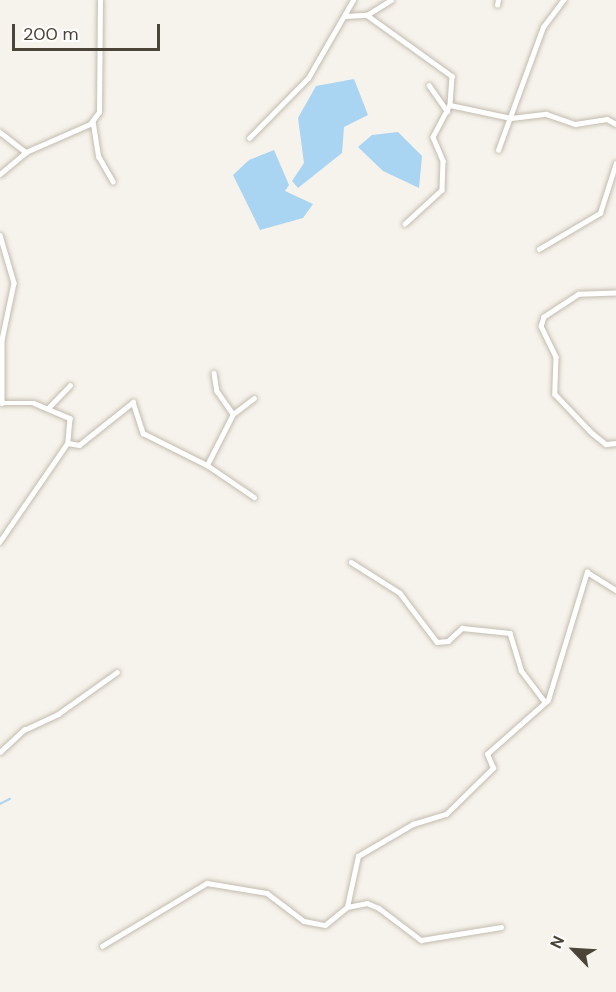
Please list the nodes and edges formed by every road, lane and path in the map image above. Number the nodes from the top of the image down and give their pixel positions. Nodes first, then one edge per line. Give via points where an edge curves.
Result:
1 (100, 0) edge
2 (353, 0) edge
3 (391, 0) edge
4 (563, 0) edge
5 (368, 15) junction
6 (345, 16) junction
7 (429, 85) dead end
8 (449, 108) junction
9 (511, 118) junction
10 (93, 121) junction
11 (616, 124) edge
12 (0, 132) edge
13 (249, 138) dead end
14 (498, 150) dead end
15 (26, 152) junction
16 (616, 163) edge
17 (0, 174) edge
18 (112, 181) dead end
19 (405, 224) dead end
20 (0, 235) edge
21 (539, 249) dead end
22 (616, 293) edge
23 (213, 373) dead end
24 (70, 385) dead end
25 (254, 398) dead end
26 (1, 403) edge
27 (49, 407) junction
28 (233, 414) junction
29 (68, 443) junction
30 (616, 443) edge
31 (207, 465) junction
32 (254, 497) dead end
33 (0, 542) edge
34 (351, 562) dead end
35 (616, 590) edge
36 (117, 672) dead end
37 (545, 702) junction
38 (0, 752) edge
39 (347, 907) junction
40 (501, 927) dead end
41 (102, 946) dead end

1 - 10 street via 100,106
2 - 6 street
3 - 5 street
4 - 9 street via 543,27
5 - 6 street
5 - 8 street via 446,69 453,84
6 - 13 street via 308,78
7 - 8 street
8 - 9 street
8 - 19 street via 433,137 443,160 442,190
9 - 11 street via 546,114 575,124 606,118
9 - 14 street
10 - 15 street
10 - 18 street via 99,158
12 - 15 street
15 - 17 street
16 - 21 street via 600,213
20 - 26 street via 14,283 2,340
22 - 30 street via 579,294 544,317 541,326 556,357 555,394 591,432 606,444
23 - 28 street via 217,391
24 - 27 street
25 - 28 street
26 - 27 street
27 - 29 street via 70,418
28 - 31 street
29 - 31 street via 79,445 133,402 143,433
29 - 33 street
31 - 32 street
34 - 37 street via 400,593 437,642 448,641 462,628 510,633 513,655
35 - 37 street via 585,574 557,680
36 - 38 street via 58,714 24,730
37 - 39 street via 488,754 493,768 446,814 413,824 358,856
39 - 40 street via 367,903 379,908 421,940
39 - 41 street via 320,927 267,893 203,884

